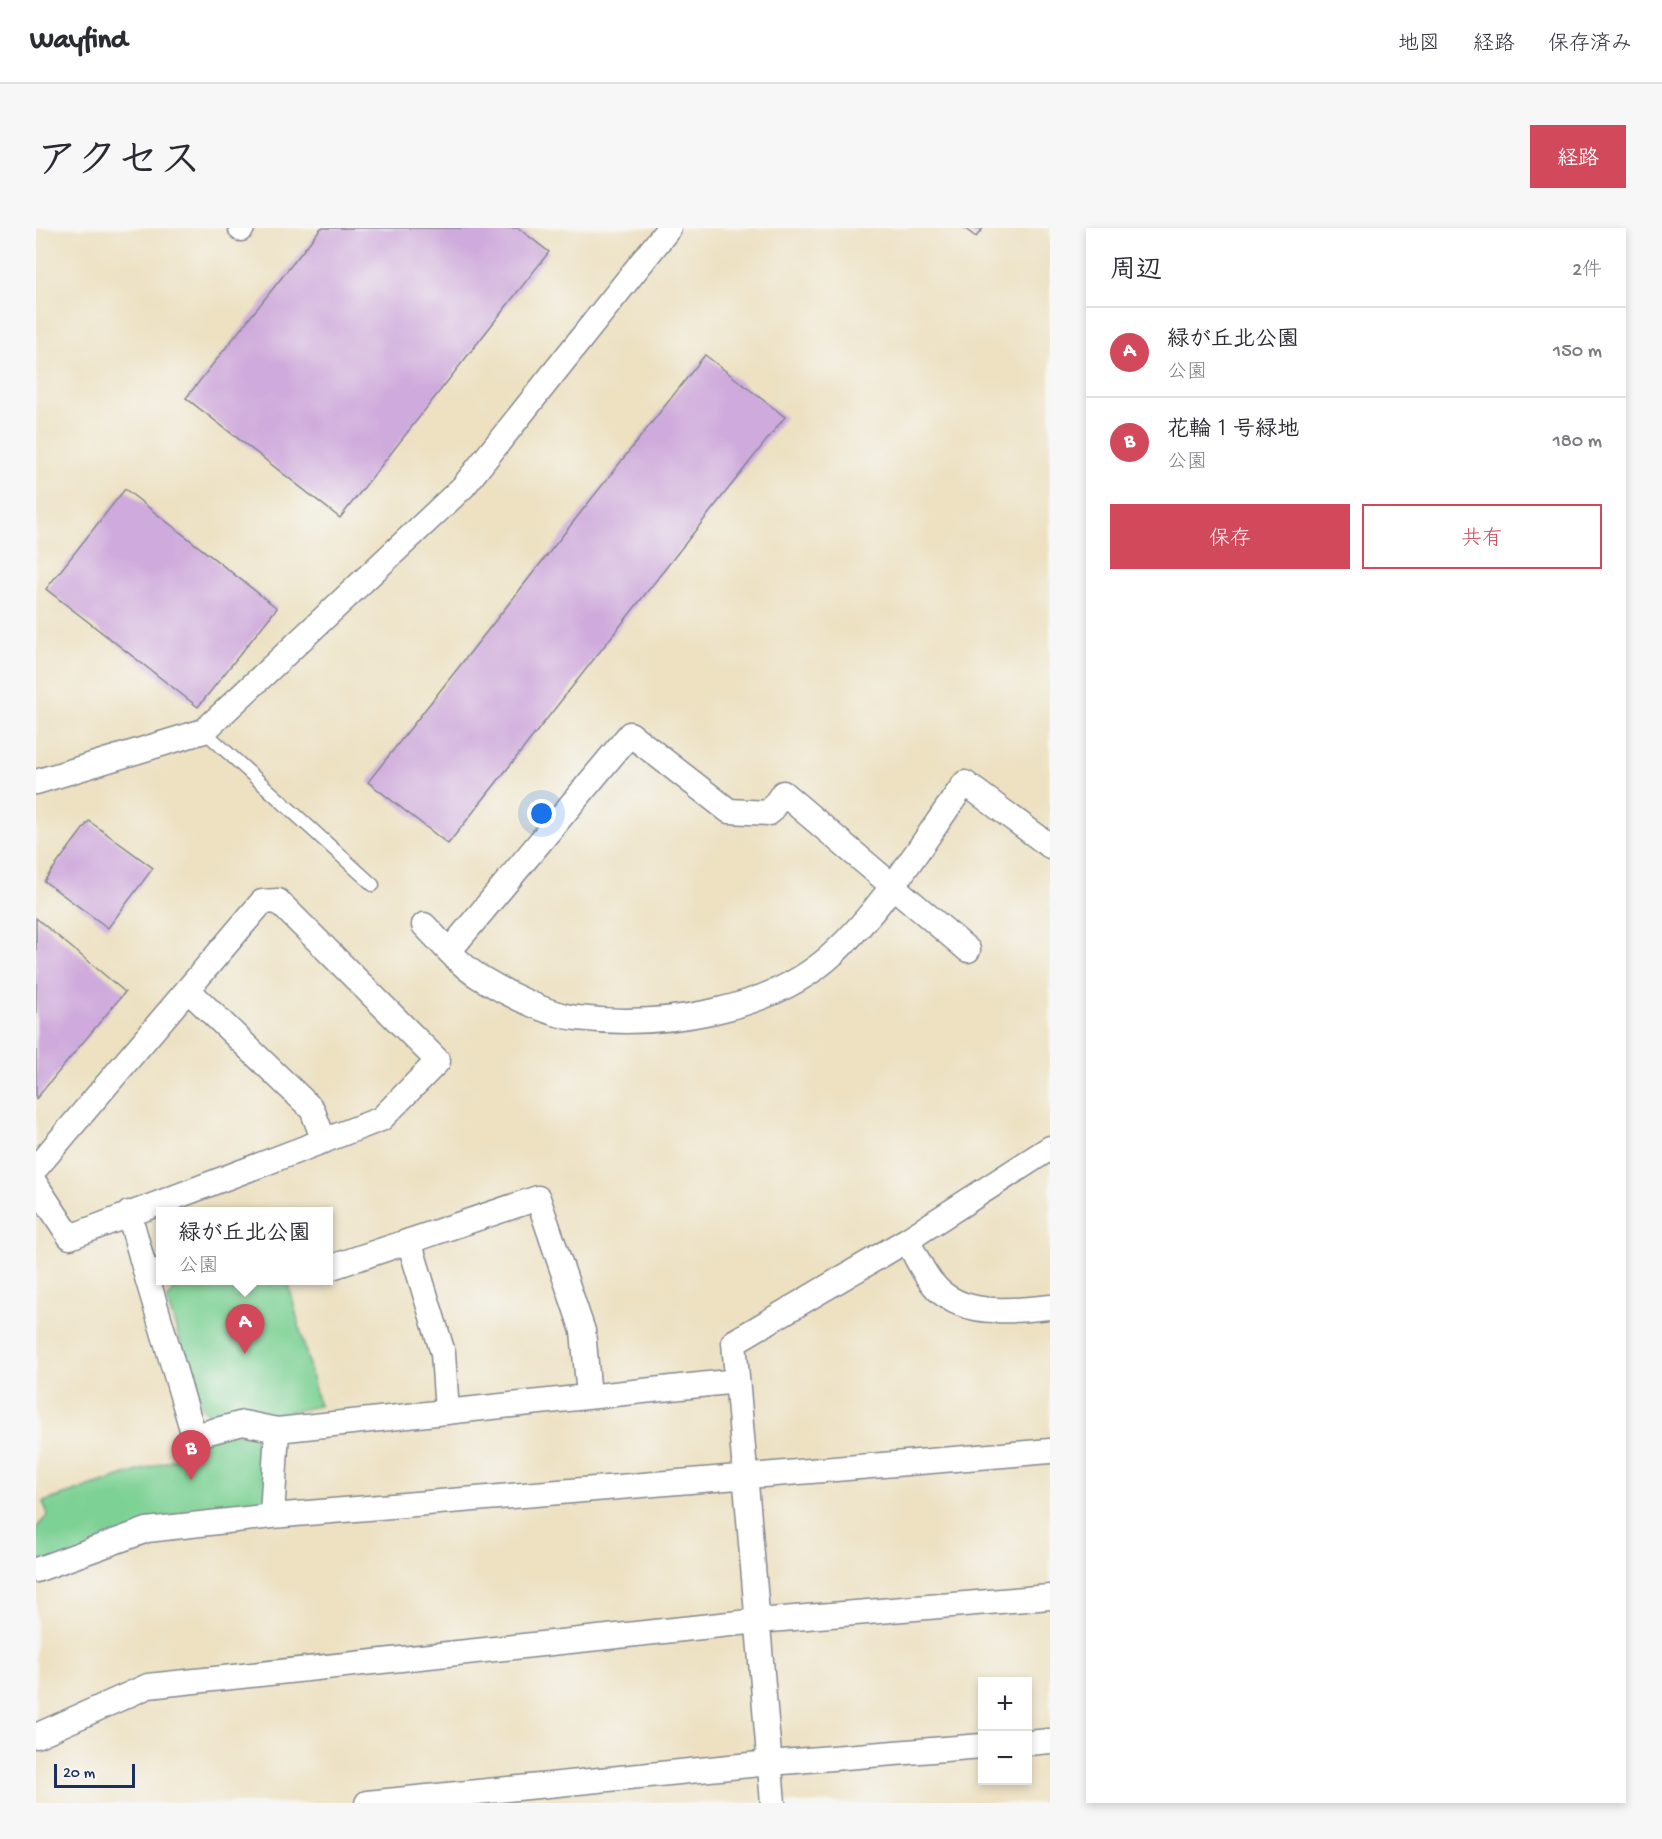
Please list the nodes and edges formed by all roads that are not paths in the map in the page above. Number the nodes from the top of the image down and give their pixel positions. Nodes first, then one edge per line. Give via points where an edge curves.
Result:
1 (669, 228) edge
2 (204, 731) junction
3 (36, 782) edge
4 (1050, 846) edge
5 (372, 885) dead end
6 (892, 886) junction
7 (424, 925) dead end
8 (450, 950) junction
9 (968, 950) dead end
10 (188, 990) junction
11 (324, 1141) junction
12 (1050, 1148) edge
13 (36, 1168) edge
14 (36, 1185) edge
15 (129, 1213) junction
16 (907, 1240) junction
17 (409, 1241) junction
18 (333, 1267) edge
19 (154, 1272) edge
20 (157, 1285) edge
21 (1050, 1307) edge
22 (737, 1381) junction
23 (589, 1396) junction
24 (447, 1412) junction
25 (277, 1430) junction
26 (1050, 1451) edge
27 (745, 1476) junction
28 (272, 1516) junction
29 (36, 1570) edge
30 (1050, 1597) edge
31 (758, 1621) junction
32 (36, 1736) edge
33 (1050, 1741) edge
34 (1032, 1743) edge
35 (978, 1746) edge
36 (770, 1763) junction
37 (367, 1803) edge
38 (773, 1803) edge

1 - 2 street via 463,487
2 - 3 street
2 - 5 lane
4 - 6 street via 965,783
6 - 8 street via 835,952 808,974 754,1002 675,1018 575,1018 528,1002 479,977
6 - 8 street via 783,792 770,813 729,812 630,734
6 - 9 street
7 - 8 street
10 - 11 street via 312,1109
10 - 11 street via 262,902 278,901 438,1061 381,1119
10 - 13 street
11 - 15 street
12 - 16 street
14 - 15 street via 70,1237
15 - 19 street
16 - 21 street via 933,1285 957,1302 999,1312
16 - 22 street via 734,1342
17 - 18 street
17 - 23 street via 538,1198 583,1331
17 - 24 street via 442,1353
20 - 25 street via 194,1436 243,1423
22 - 23 street
22 - 27 street
23 - 24 street
24 - 25 street
25 - 28 street
26 - 27 street
27 - 28 street
27 - 31 street
28 - 29 street via 147,1530
30 - 31 street
31 - 32 street via 148,1686
31 - 36 street
33 - 34 street
35 - 36 street
36 - 37 street
36 - 38 street

